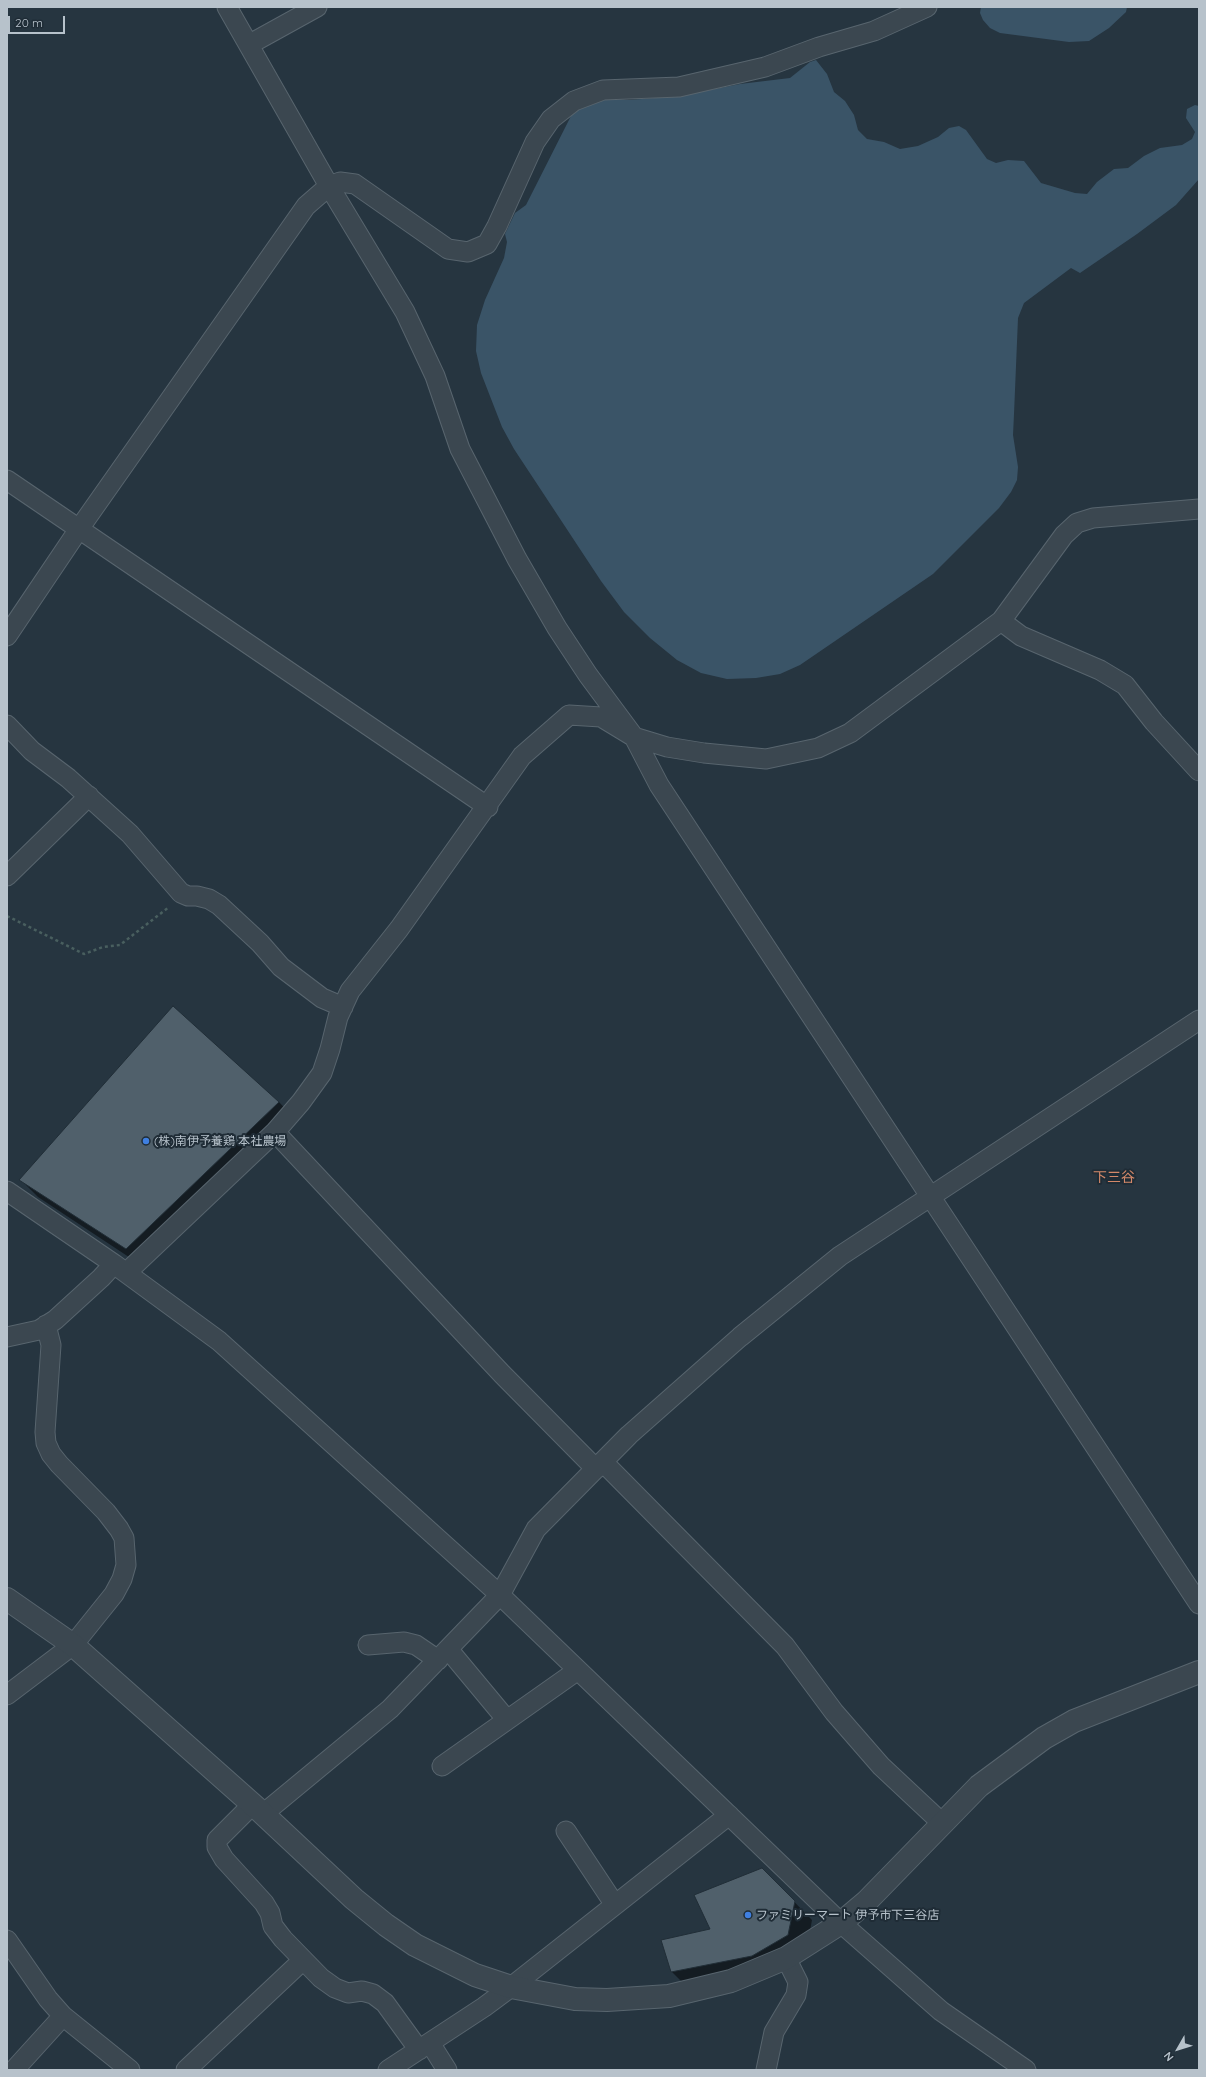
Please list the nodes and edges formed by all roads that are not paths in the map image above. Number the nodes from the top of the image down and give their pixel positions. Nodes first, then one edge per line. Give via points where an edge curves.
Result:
1 (227, 7) edge
2 (317, 7) edge
3 (927, 7) edge
4 (250, 44) junction
5 (329, 186) junction
6 (7, 480) edge
7 (1199, 509) edge
8 (79, 529) junction
9 (1000, 621) junction
10 (7, 636) edge
11 (7, 725) edge
12 (634, 737) junction
13 (1199, 771) edge
14 (89, 796) junction
15 (488, 807) junction
16 (7, 876) edge
17 (343, 1007) junction
18 (1199, 1020) edge
19 (275, 1132) junction
20 (7, 1191) edge
21 (930, 1196) junction
22 (120, 1268) junction
23 (46, 1325) junction
24 (7, 1337) edge
25 (600, 1466) junction
26 (500, 1595) junction
27 (7, 1599) edge
28 (1199, 1604) edge
29 (73, 1645) junction
30 (368, 1645) dead end
31 (443, 1654) junction
32 (578, 1670) junction
33 (1199, 1672) edge
34 (7, 1695) edge
35 (507, 1720) junction
36 (442, 1766) dead end
37 (258, 1809) junction
38 (729, 1815) junction
39 (942, 1824) junction
40 (566, 1831) dead end
41 (615, 1905) junction
42 (841, 1923) junction
43 (7, 1940) edge
44 (786, 1958) junction
45 (303, 1960) junction
46 (511, 1987) junction
47 (63, 2016) junction
48 (425, 2046) junction
49 (14, 2070) edge
50 (130, 2070) edge
51 (186, 2070) edge
52 (388, 2070) edge
53 (446, 2070) edge
54 (766, 2070) edge
55 (1026, 2070) edge

1 - 4 street
2 - 4 street
3 - 5 street via 874,30 765,67 679,87 603,90 574,101 551,119 535,142 497,226 486,244 468,252 448,248 355,184 340,182
4 - 5 street
5 - 8 street via 306,206
5 - 12 street via 405,312 435,376 460,449 517,559 556,628
6 - 8 street
7 - 9 street via 1093,518 1077,523 1064,535
8 - 10 street
8 - 15 street
9 - 12 street via 850,733 818,748 766,759 667,747
9 - 13 street via 1021,636 1100,670 1125,685 1154,722
11 - 14 street via 32,751
12 - 15 street via 601,717 568,715 522,756
12 - 21 street via 659,785
14 - 16 street
14 - 17 street via 130,834 185,895 203,898 219,905 268,950 281,967 322,998
15 - 17 street via 350,991
17 - 19 street via 322,1073
18 - 21 street
19 - 22 street
19 - 25 street via 502,1374
20 - 22 street
21 - 25 street via 840,1256 740,1337 629,1435
21 - 28 street
22 - 23 street
22 - 26 street via 219,1341
23 - 24 street via 39,1330
23 - 29 street via 51,1345 46,1443 59,1464 119,1529 124,1538 126,1552 122,1579 114,1594
25 - 26 street via 536,1529
25 - 39 street via 785,1646 834,1712 881,1766
26 - 31 street
26 - 32 street
27 - 29 street
29 - 34 street
29 - 37 street
30 - 31 street via 404,1642
31 - 35 street
31 - 37 street via 390,1709
32 - 35 street
32 - 38 street
33 - 39 street via 1074,1721 1044,1738 979,1786
35 - 36 street
37 - 45 street via 217,1840 217,1847 224,1860 264,1903 273,1926
37 - 46 street via 354,1899 404,1937 448,1963
38 - 41 street
38 - 42 street
39 - 42 street via 866,1902
40 - 41 street
41 - 46 street
42 - 44 street
42 - 55 street via 941,2011
43 - 47 street
44 - 46 street via 731,1981 668,1996 607,2000 575,1999
44 - 54 street via 798,1982 796,1995 774,2032
45 - 48 street via 335,1988 348,1993 373,1994 385,2003
45 - 51 street
46 - 48 street
47 - 49 street
47 - 50 street
48 - 52 street
48 - 53 street

